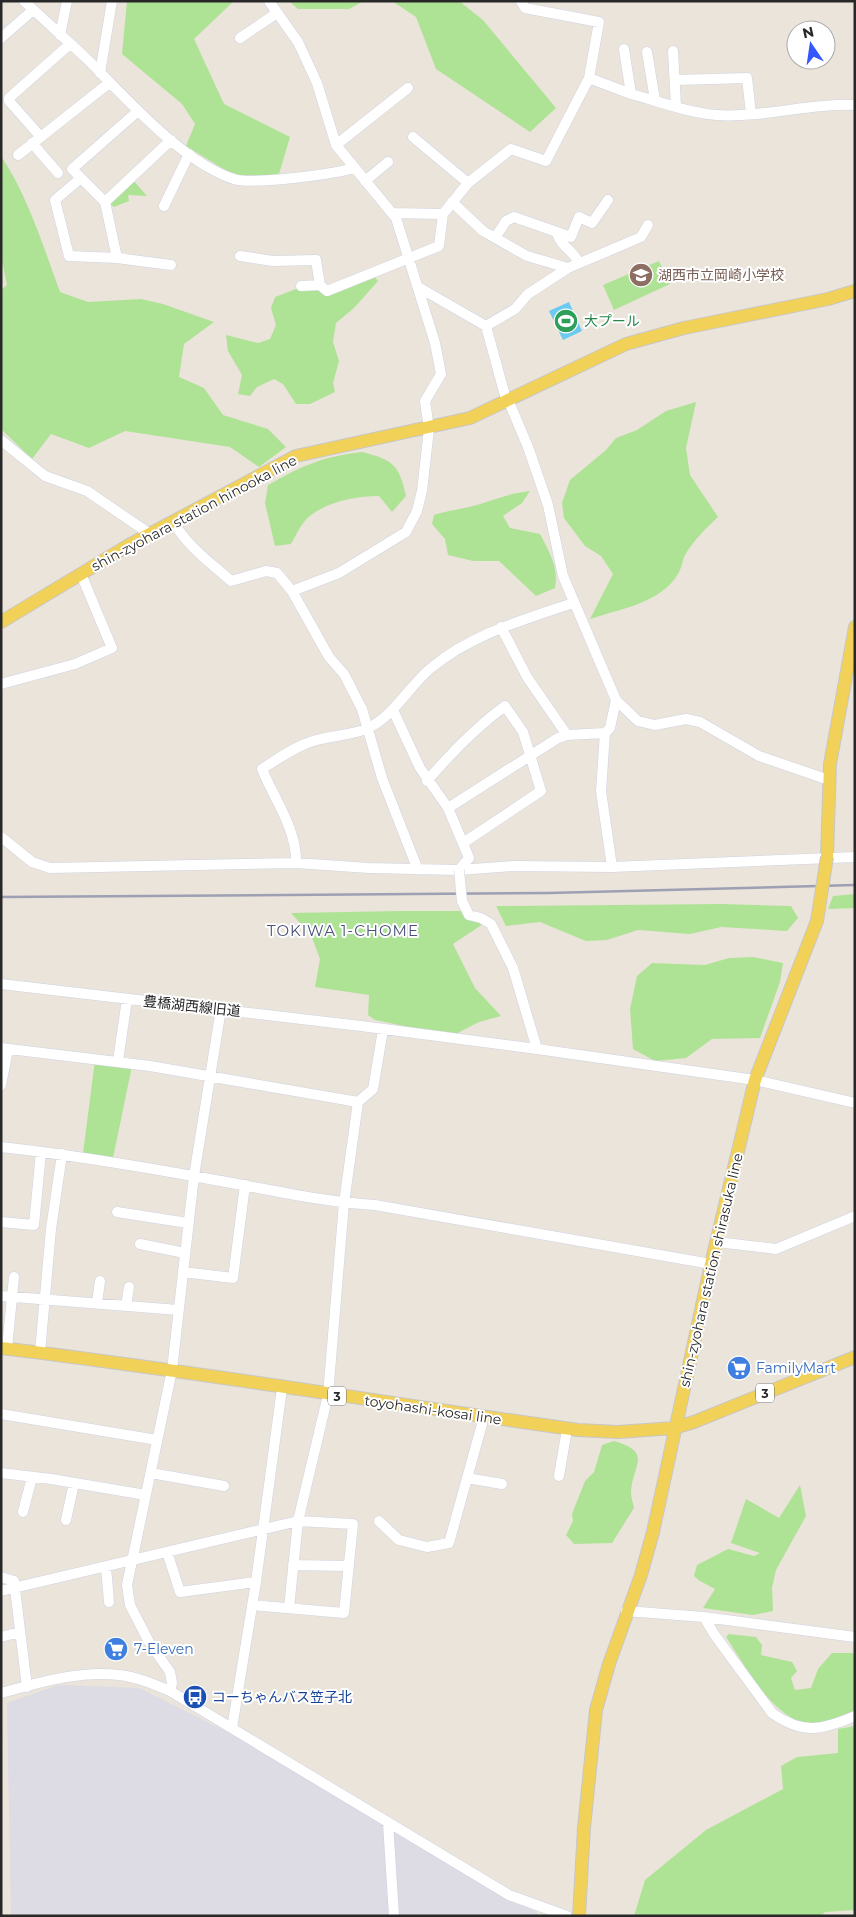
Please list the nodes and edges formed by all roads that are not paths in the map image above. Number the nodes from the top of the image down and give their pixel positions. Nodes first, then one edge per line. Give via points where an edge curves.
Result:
1 (67, 1) edge
2 (112, 1) edge
3 (269, 1) edge
4 (521, 1) edge
5 (30, 5) edge
6 (277, 12) junction
7 (60, 35) junction
8 (1, 38) edge
9 (240, 38) dead end
10 (70, 44) junction
11 (624, 49) dead end
12 (673, 51) dead end
13 (647, 52) dead end
14 (100, 73) junction
15 (590, 78) junction
16 (674, 80) junction
17 (109, 83) junction
18 (408, 88) dead end
19 (631, 94) junction
20 (656, 100) junction
21 (855, 105) edge
22 (676, 106) junction
23 (138, 111) junction
24 (751, 114) junction
25 (40, 136) junction
26 (413, 137) dead end
27 (172, 140) junction
28 (32, 143) junction
29 (336, 146) junction
30 (188, 154) junction
31 (18, 155) dead end
32 (388, 162) dead end
33 (354, 168) junction
34 (58, 174) dead end
35 (81, 178) junction
36 (365, 181) junction
37 (468, 183) junction
38 (608, 200) dead end
39 (105, 202) junction
40 (452, 202) junction
41 (164, 206) dead end
42 (392, 212) junction
43 (442, 214) junction
44 (648, 225) dead end
45 (557, 232) junction
46 (571, 237) junction
47 (494, 238) junction
48 (565, 248) junction
49 (240, 256) dead end
50 (117, 258) junction
51 (408, 259) junction
52 (579, 262) junction
53 (171, 265) dead end
54 (568, 268) junction
55 (320, 285) junction
56 (301, 286) dead end
57 (418, 288) junction
58 (855, 291) edge
59 (486, 326) junction
60 (508, 402) junction
61 (429, 429) junction
62 (1, 440) edge
63 (174, 523) junction
64 (150, 534) junction
65 (81, 574) junction
66 (292, 590) junction
67 (573, 603) junction
68 (1, 622) edge
69 (855, 627) edge
70 (501, 628) junction
71 (1, 684) edge
72 (616, 700) junction
73 (393, 710) junction
74 (368, 728) junction
75 (605, 733) junction
76 (567, 734) junction
77 (531, 754) junction
78 (829, 780) junction
79 (427, 781) junction
80 (448, 808) junction
81 (1, 837) edge
82 (463, 843) junction
83 (827, 857) junction
84 (855, 857) edge
85 (296, 863) junction
86 (612, 867) junction
87 (418, 870) junction
88 (459, 870) junction
89 (1, 984) edge
90 (127, 999) junction
91 (221, 1009) junction
92 (383, 1030) junction
93 (5, 1048) edge
94 (538, 1049) junction
95 (118, 1062) junction
96 (212, 1076) junction
97 (755, 1080) junction
98 (1, 1085) edge
99 (358, 1102) junction
100 (855, 1103) edge
101 (1, 1147) edge
102 (41, 1152) junction
103 (62, 1154) junction
104 (194, 1176) junction
105 (246, 1185) junction
106 (344, 1203) junction
107 (117, 1212) dead end
108 (855, 1216) edge
109 (1, 1222) edge
110 (188, 1223) junction
111 (717, 1242) junction
112 (140, 1244) dead end
113 (185, 1253) junction
114 (711, 1264) junction
115 (182, 1272) junction
116 (14, 1277) dead end
117 (100, 1281) dead end
118 (129, 1286) dead end
119 (7, 1296) edge
120 (44, 1299) junction
121 (97, 1303) junction
122 (126, 1306) junction
123 (178, 1310) junction
124 (4, 1348) edge
125 (40, 1352) junction
126 (855, 1357) edge
127 (172, 1370) junction
128 (282, 1388) junction
129 (328, 1395) junction
130 (1, 1414) edge
131 (484, 1417) junction
132 (567, 1428) junction
133 (674, 1428) junction
134 (158, 1440) junction
135 (1, 1473) edge
136 (151, 1473) junction
137 (32, 1476) junction
138 (559, 1476) dead end
139 (467, 1478) junction
140 (74, 1483) junction
141 (502, 1484) dead end
142 (224, 1486) dead end
143 (146, 1495) junction
144 (23, 1512) dead end
145 (66, 1520) dead end
146 (298, 1521) junction
147 (379, 1521) dead end
148 (261, 1531) junction
149 (167, 1552) junction
150 (131, 1560) junction
151 (294, 1565) junction
152 (348, 1566) junction
153 (106, 1567) junction
154 (1, 1577) edge
155 (256, 1582) junction
156 (14, 1589) junction
157 (1, 1591) edge
158 (109, 1602) dead end
159 (252, 1605) junction
160 (289, 1608) junction
161 (626, 1611) junction
162 (704, 1617) junction
163 (20, 1632) junction
164 (1, 1637) edge
165 (855, 1637) edge
166 (27, 1687) junction
167 (170, 1691) junction
168 (1, 1694) edge
169 (855, 1716) edge
170 (232, 1728) junction
171 (388, 1823) junction
172 (394, 1916) edge
173 (567, 1916) edge
174 (578, 1916) edge

1 - 7 street
2 - 14 street
3 - 6 street
4 - 15 street via 525,8 599,22
5 - 7 street
5 - 8 street
6 - 9 street
6 - 29 street via 298,42 317,83
7 - 10 street
10 - 14 street
10 - 25 street via 9,98
11 - 19 street
12 - 16 street
13 - 20 street
14 - 17 street
15 - 19 street
15 - 37 street via 546,161 511,149
16 - 22 street
16 - 24 street via 747,78
17 - 23 street
17 - 25 street
18 - 29 street
19 - 20 street
20 - 22 street
21 - 24 street
22 - 24 street via 715,115
23 - 27 street
23 - 35 street via 72,169
25 - 28 street
26 - 37 street
27 - 30 street
27 - 39 street
28 - 31 street
28 - 34 street
29 - 33 street
30 - 33 street via 241,181 340,173
30 - 41 street
32 - 36 street
33 - 36 street
35 - 39 street
35 - 50 street via 55,200 69,256
36 - 42 street
37 - 40 street
38 - 46 street via 592,223 579,217
39 - 50 street
40 - 43 street
40 - 47 street
42 - 43 street
42 - 51 street
43 - 51 street via 439,246
44 - 52 street via 641,237
45 - 46 street
45 - 47 street via 514,217 506,220
45 - 48 street
46 - 48 street
47 - 54 street via 527,256
48 - 52 street
49 - 55 street via 273,261 316,260
50 - 53 street
51 - 55 street via 327,291
51 - 57 street
52 - 54 street
54 - 59 street via 528,294 515,309
55 - 56 street
57 - 59 street
57 - 61 street via 441,374 425,401
58 - 60 main road, shin-zyohara station hinooka line via 684,328 626,344
59 - 60 street
60 - 61 main road, shin-zyohara station hinooka line via 470,418
60 - 67 street via 548,505 562,576
61 - 63 main road, shin-zyohara station hinooka line via 296,456
61 - 66 street via 422,491 417,511 406,532 339,573
62 - 64 street via 45,476 87,491
63 - 64 main road, shin-zyohara station hinooka line
63 - 66 street via 184,539 231,581 266,571 277,573
64 - 65 main road, shin-zyohara station hinooka line
65 - 68 main road, shin-zyohara station hinooka line
65 - 71 street via 112,648 75,664
66 - 74 street via 329,657 344,674
67 - 70 street
67 - 72 street
69 - 78 main road, shin-zyohara station shirasuka line
70 - 73 street via 446,656 416,681
70 - 76 street via 527,677
72 - 75 street via 610,728
72 - 78 street via 638,721 655,725 686,719 700,722 759,756
73 - 74 street
73 - 79 street
74 - 85 street via 306,743 262,769 291,831
74 - 87 street via 382,778
75 - 76 street
75 - 86 street via 601,791
76 - 77 street
77 - 79 street via 523,732 505,706 452,751
77 - 80 street
77 - 82 street via 541,790
78 - 83 main road, shin-zyohara station shirasuka line
79 - 80 street
80 - 82 street
81 - 85 street via 32,862 50,868
82 - 88 street via 468,858
83 - 84 street
83 - 86 street
83 - 97 main road, shin-zyohara station shirasuka line, bridge via 817,921
85 - 87 street
86 - 88 street via 533,866
87 - 88 street
88 - 94 street, bridge via 462,901 469,915 491,924 513,968
89 - 90 street, 豊橋湖西線旧道
90 - 91 street, 豊橋湖西線旧道
90 - 95 street
91 - 92 street, 豊橋湖西線旧道
91 - 96 street
92 - 94 street, 豊橋湖西線旧道
92 - 99 street via 373,1090
93 - 95 street
93 - 98 street
94 - 97 street, 豊橋湖西線旧道
95 - 96 street
96 - 99 street
96 - 104 street
97 - 100 street, 豊橋湖西線旧道
97 - 111 main road, shin-zyohara station shirasuka line
99 - 106 street
101 - 102 street
102 - 103 street
102 - 109 street via 34,1224
103 - 104 street
103 - 120 street
104 - 105 street
104 - 110 street
105 - 106 street
105 - 115 street via 234,1278
106 - 114 street via 376,1205
106 - 129 street
107 - 110 street
108 - 111 street via 776,1249
110 - 113 street
111 - 114 main road, shin-zyohara station shirasuka line
112 - 113 street
113 - 115 street
114 - 133 main road, shin-zyohara station shirasuka line
115 - 123 street
116 - 119 street
117 - 121 street
118 - 122 street
119 - 120 street
119 - 124 street
120 - 121 street
120 - 125 street
121 - 122 street
122 - 123 street
123 - 127 street
124 - 125 main road, toyohashi-kosai line / 3
125 - 127 main road, toyohashi-kosai line / 3
126 - 133 main road, toyohashi-kosai line / 3
127 - 128 main road, toyohashi-kosai line / 3
127 - 134 street
128 - 129 main road, toyohashi-kosai line / 3
128 - 148 street
129 - 131 main road, toyohashi-kosai line / 3
129 - 146 street
130 - 134 street
131 - 132 main road, toyohashi-kosai line / 3
131 - 139 street
132 - 133 main road, toyohashi-kosai line / 3 via 618,1432
132 - 138 street
133 - 161 main road, shin-zyohara station shirasuka line via 653,1532 641,1575
134 - 136 street
135 - 137 street
136 - 142 street
136 - 143 street
137 - 140 street
137 - 144 street
139 - 141 street
139 - 147 street via 450,1544 427,1547 399,1540
140 - 143 street
140 - 145 street
143 - 150 street
146 - 148 street
146 - 151 street
146 - 152 street via 353,1524
148 - 149 street
148 - 155 street
149 - 150 street
149 - 155 street via 180,1592
150 - 153 street
150 - 167 street via 127,1585 130,1605 149,1642 170,1672
151 - 152 street
151 - 160 street
152 - 160 street via 344,1613
153 - 156 street
153 - 158 street
154 - 156 street via 14,1581
155 - 159 street
156 - 157 street
156 - 163 street
159 - 160 street
159 - 170 street
161 - 162 street
161 - 174 main road, shin-zyohara station shirasuka line via 596,1710
162 - 165 street
162 - 169 street via 772,1713 784,1721 813,1730 833,1726
163 - 164 street
163 - 166 street
166 - 167 street via 88,1674 143,1680
166 - 168 street
167 - 170 street
170 - 171 street
171 - 172 street
171 - 173 street via 509,1895

